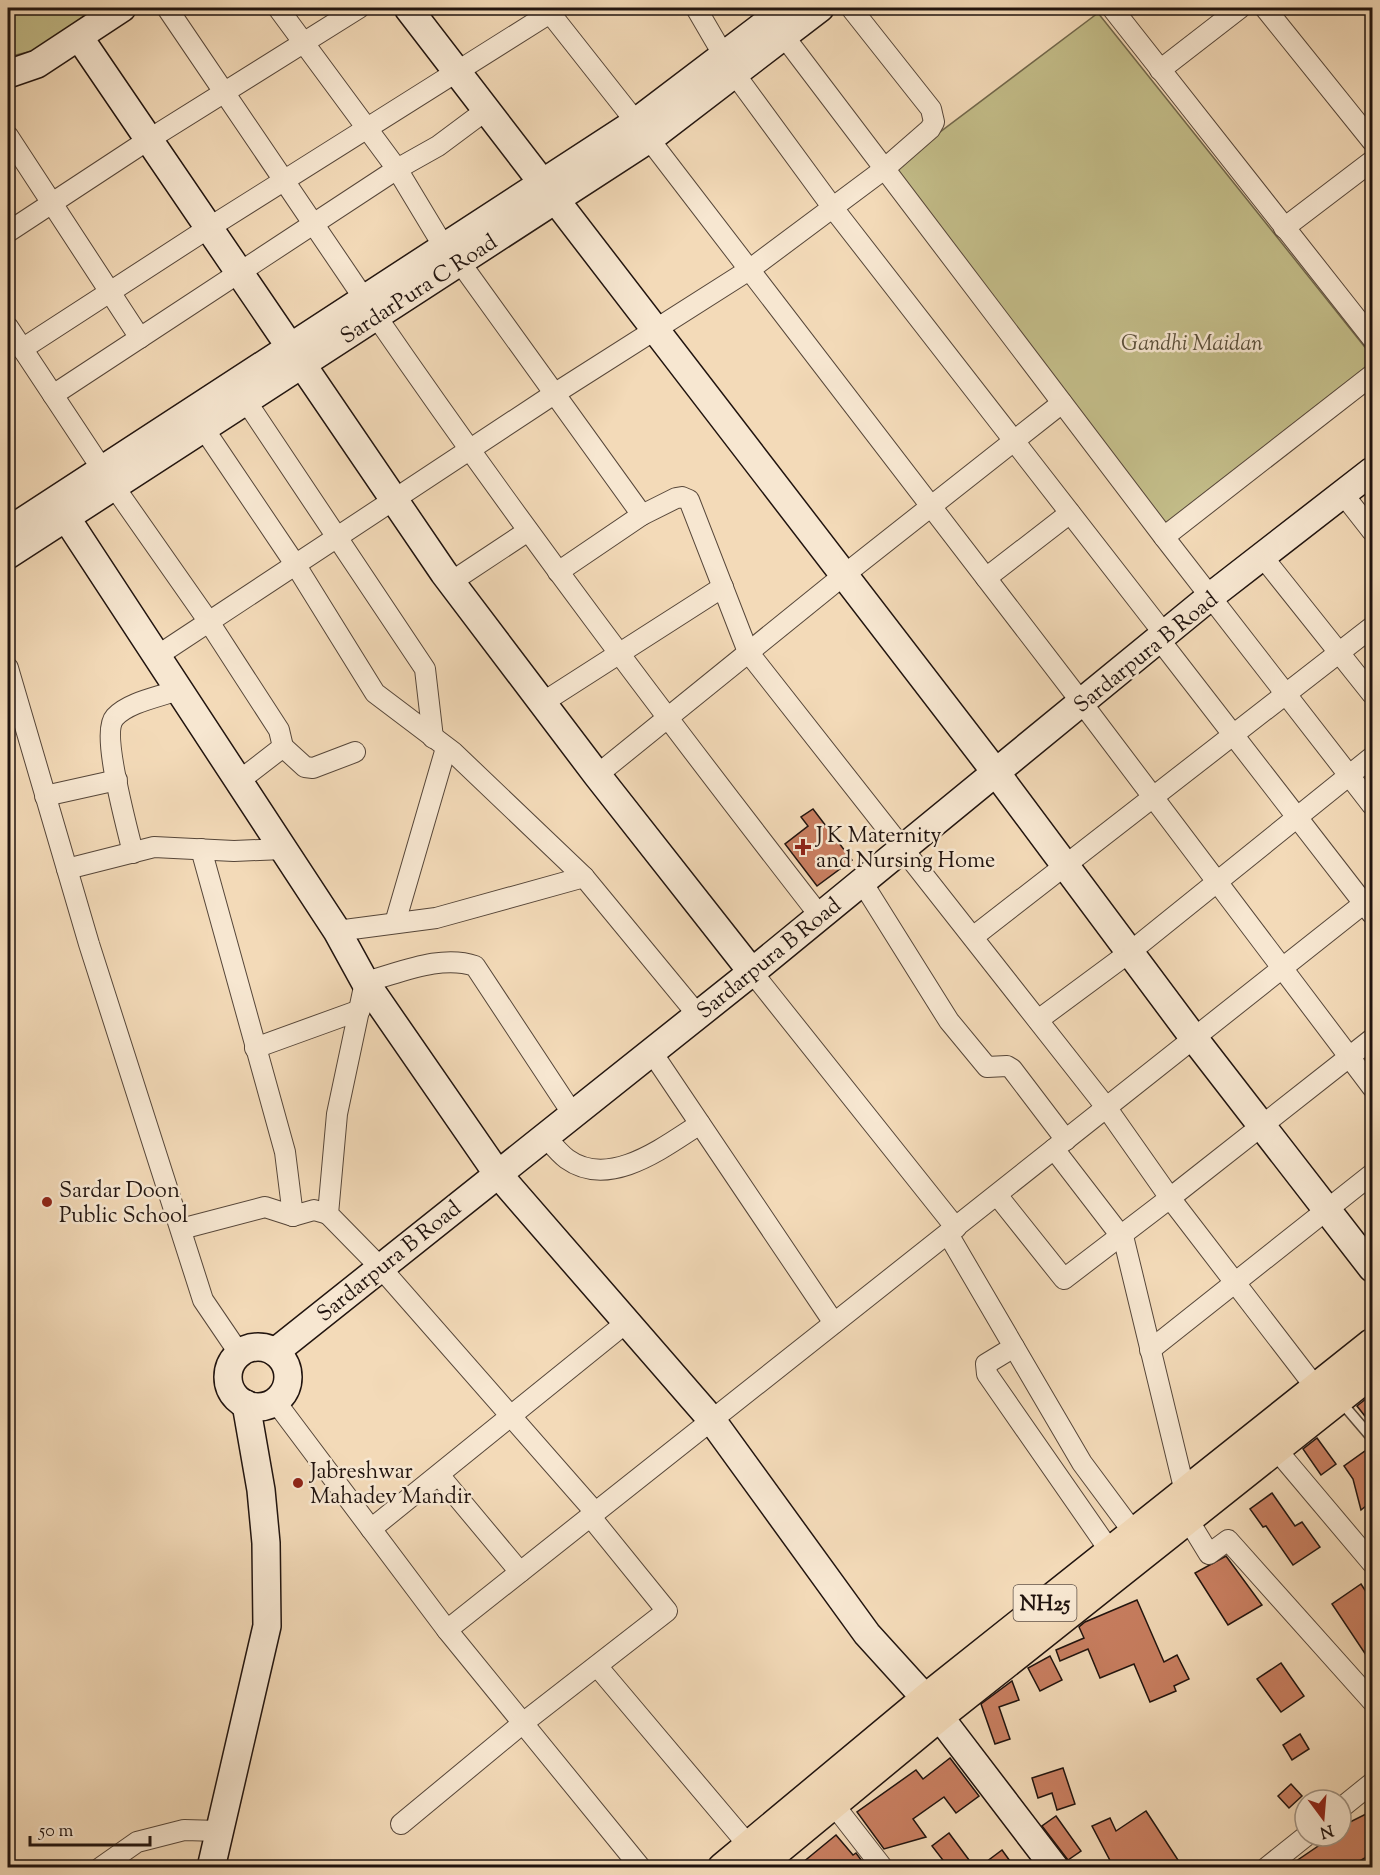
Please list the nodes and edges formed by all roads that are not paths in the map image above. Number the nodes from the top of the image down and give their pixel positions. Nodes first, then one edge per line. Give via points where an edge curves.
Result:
1 (122, 8) edge
2 (168, 8) edge
3 (278, 8) edge
4 (359, 8) edge
5 (408, 8) edge
6 (696, 8) edge
7 (786, 8) edge
8 (820, 8) edge
9 (851, 8) edge
10 (1112, 8) edge
11 (1240, 8) edge
12 (1265, 8) edge
13 (783, 35) junction
14 (78, 37) junction
15 (302, 42) junction
16 (729, 64) junction
17 (1160, 70) junction
18 (457, 72) junction
19 (8, 74) edge
20 (223, 93) junction
21 (486, 111) junction
22 (366, 129) junction
23 (643, 131) junction
24 (8, 135) edge
25 (148, 140) junction
26 (1372, 141) edge
27 (1372, 161) edge
28 (397, 169) junction
29 (883, 170) junction
30 (285, 180) junction
31 (547, 190) junction
32 (51, 204) junction
33 (833, 208) junction
34 (314, 223) junction
35 (1284, 228) junction
36 (207, 229) junction
37 (8, 232) edge
38 (452, 254) junction
39 (749, 270) junction
40 (237, 273) junction
41 (110, 292) junction
42 (370, 308) junction
43 (8, 327) edge
44 (654, 329) junction
45 (140, 338) junction
46 (1372, 338) edge
47 (22, 349) junction
48 (294, 356) junction
49 (1372, 375) edge
50 (554, 394) junction
51 (53, 395) junction
52 (246, 400) junction
53 (1062, 403) junction
54 (204, 429) junction
55 (1013, 440) junction
56 (468, 450) junction
57 (1372, 471) edge
58 (108, 477) junction
59 (1343, 494) junction
60 (392, 500) junction
61 (932, 507) junction
62 (1070, 513) junction
63 (642, 515) junction
64 (65, 516) junction
65 (8, 531) edge
66 (528, 531) junction
67 (1372, 531) edge
68 (336, 537) junction
69 (1164, 537) junction
70 (8, 555) edge
71 (1262, 556) junction
72 (295, 564) junction
73 (558, 572) junction
74 (844, 575) junction
75 (986, 578) junction
76 (451, 582) junction
77 (723, 587) junction
78 (1211, 596) junction
79 (209, 622) junction
80 (1372, 627) edge
81 (1162, 637) junction
82 (748, 652) junction
83 (1340, 652) junction
84 (618, 653) junction
85 (157, 656) junction
86 (8, 668) edge
87 (178, 690) junction
88 (1286, 693) junction
89 (1372, 694) edge
90 (1082, 703) junction
91 (542, 704) junction
92 (667, 718) junction
93 (1234, 734) junction
94 (440, 743) junction
95 (283, 747) junction
96 (355, 752) dead end
97 (1372, 757) edge
98 (997, 774) junction
99 (597, 775) junction
100 (1350, 775) junction
101 (117, 780) junction
102 (239, 781) junction
103 (45, 796) junction
104 (1154, 798) junction
105 (1372, 805) edge
106 (1298, 817) junction
107 (201, 849) junction
108 (283, 849) junction
109 (903, 849) junction
110 (134, 853) junction
111 (1066, 866) junction
112 (67, 869) junction
113 (584, 877) junction
114 (862, 882) junction
115 (1217, 882) junction
116 (1370, 905) edge
117 (820, 916) junction
118 (395, 923) junction
119 (337, 931) junction
120 (973, 937) junction
121 (1130, 952) junction
122 (1281, 968) junction
123 (752, 972) junction
124 (365, 981) junction
125 (360, 1011) junction
126 (697, 1014) junction
127 (1038, 1020) junction
128 (1193, 1037) junction
129 (1372, 1039) edge
130 (255, 1048) junction
131 (651, 1051) junction
132 (1349, 1057) junction
133 (1372, 1087) edge
134 (1106, 1107) junction
135 (572, 1113) junction
136 (700, 1124) junction
137 (1262, 1125) junction
138 (544, 1135) junction
139 (1060, 1144) junction
140 (497, 1173) junction
141 (1372, 1174) edge
142 (997, 1195) junction
143 (1170, 1198) junction
144 (1327, 1210) junction
145 (328, 1214) junction
146 (293, 1216) junction
147 (181, 1229) junction
148 (952, 1231) junction
149 (1121, 1237) junction
150 (380, 1267) junction
151 (1372, 1268) edge
152 (1235, 1283) junction
153 (627, 1322) junction
154 (834, 1323) junction
155 (1372, 1344) edge
156 (1014, 1347) junction
157 (1150, 1350) junction
158 (275, 1352) junction
159 (239, 1353) junction
160 (1372, 1372) edge
161 (1328, 1394) junction
162 (276, 1401) junction
163 (246, 1404) junction
164 (512, 1417) junction
165 (711, 1419) junction
166 (1372, 1436) edge
167 (1275, 1448) junction
168 (439, 1475) junction
169 (1186, 1505) junction
170 (593, 1514) junction
171 (371, 1529) junction
172 (1134, 1533) junction
173 (1110, 1551) junction
174 (1372, 1563) edge
175 (520, 1572) junction
176 (447, 1630) junction
177 (597, 1666) junction
178 (1372, 1701) edge
179 (932, 1708) junction
180 (523, 1723) junction
181 (1372, 1783) edge
182 (1353, 1798) edge
183 (834, 1805) junction
184 (401, 1824) dead end
185 (219, 1831) junction
186 (1293, 1846) edge
187 (755, 1862) edge
188 (100, 1868) edge
189 (211, 1868) edge
190 (641, 1868) edge
191 (723, 1868) edge
192 (883, 1868) edge
193 (1055, 1868) edge
194 (1266, 1868) edge

1 - 14 street
2 - 20 street
3 - 15 street
4 - 15 street
5 - 18 street
6 - 16 street
7 - 16 street, SardarPura C Road
8 - 13 street, SardarPura C Road
9 - 29 street via 934,115 930,129
10 - 17 street
11 - 17 street
12 - 26 street
13 - 16 street, SardarPura C Road
13 - 29 street
14 - 19 street via 37,64
14 - 25 street
15 - 20 street
15 - 22 street
16 - 23 street, SardarPura C Road
16 - 33 street
17 - 35 street
18 - 21 street
18 - 22 street
18 - 23 street via 550,13
20 - 25 street
20 - 30 street
21 - 28 street via 438,146
21 - 31 street
22 - 28 street
22 - 30 street
23 - 31 street, SardarPura C Road
23 - 39 street
24 - 32 street
25 - 32 street
25 - 36 street
27 - 35 street
28 - 34 street
28 - 38 street
29 - 33 street
29 - 53 street
30 - 34 street
30 - 36 street
31 - 38 street, SardarPura C Road
31 - 44 street
32 - 37 street
32 - 41 street
33 - 39 street
33 - 55 street
34 - 40 street
34 - 42 street
35 - 46 street
36 - 40 street
36 - 41 street
38 - 42 street, SardarPura C Road
38 - 50 street
39 - 44 street
39 - 61 street
40 - 45 street
40 - 48 street
41 - 45 street
41 - 47 street
42 - 48 street, SardarPura C Road
42 - 56 street
43 - 47 street
44 - 50 street
44 - 74 street
45 - 51 street
47 - 51 street
48 - 52 street, SardarPura C Road
48 - 58 street, SardarPura C Road
48 - 60 street
49 - 69 street
50 - 56 street
50 - 63 street
51 - 58 street
52 - 54 street, SardarPura C Road
52 - 68 street
53 - 55 street
53 - 69 street
54 - 58 street, SardarPura C Road
54 - 72 street
55 - 61 street
55 - 62 street
56 - 60 street
56 - 66 street
57 - 59 street, Sardarpura B Road
58 - 64 street, SardarPura C Road
58 - 65 street, SardarPura C Road
58 - 79 street
59 - 67 street
59 - 71 street, Sardarpura B Road
60 - 68 street
60 - 76 street
61 - 74 street
61 - 75 street
62 - 75 street
62 - 81 street
63 - 73 street
63 - 77 street via 676,498 689,500
64 - 70 street, SardarPura C Road
64 - 85 street
66 - 73 street
66 - 76 street
68 - 72 street
68 - 94 street via 425,669
69 - 78 street
71 - 78 street, Sardarpura B Road
71 - 83 street
72 - 79 street
72 - 94 street via 375,693
73 - 84 street
74 - 82 street
74 - 98 street
75 - 90 street
76 - 91 street
77 - 82 street
77 - 84 street
78 - 81 street, Sardarpura B Road
78 - 88 street
79 - 85 street
79 - 95 street via 279,730
80 - 83 street
81 - 90 street, Sardarpura B Road
81 - 93 street
82 - 92 street
82 - 109 street
83 - 88 street
83 - 89 street
84 - 91 street
84 - 92 street
85 - 87 street
86 - 103 street
87 - 101 street via 131,706 113,718 110,731
87 - 102 street
88 - 93 street
88 - 100 street
90 - 98 street, Sardarpura B Road
90 - 104 street
91 - 99 street
92 - 99 street
92 - 117 street
93 - 104 street
93 - 106 street
94 - 113 street
94 - 118 street
95 - 96 street via 305,767 313,768
95 - 102 street
97 - 100 street
98 - 109 street, Sardarpura B Road
98 - 111 street
99 - 123 street
100 - 105 street
100 - 106 street
101 - 103 street
101 - 110 street
102 - 108 street
103 - 112 street
104 - 111 street
104 - 115 street
106 - 115 street
106 - 116 street
107 - 108 street
107 - 110 street via 164,846
107 - 130 street
108 - 119 street
109 - 114 street, Sardarpura B Road
109 - 120 street
110 - 112 street
111 - 120 street
111 - 121 street
112 - 147 street
113 - 118 street via 436,918
113 - 126 street
114 - 117 street, Sardarpura B Road
114 - 139 street via 962,1039 987,1067 1012,1069
115 - 121 street
115 - 122 street
116 - 122 street
117 - 123 street, Sardarpura B Road
118 - 119 street
119 - 124 street
120 - 127 street
121 - 127 street
121 - 128 street
122 - 128 street
122 - 132 street
123 - 126 street, Sardarpura B Road
123 - 148 street
124 - 125 street
124 - 135 street via 454,961 475,966
124 - 140 street
125 - 130 street
125 - 145 street via 337,1114
126 - 131 street, Sardarpura B Road
127 - 134 street
128 - 134 street
128 - 137 street
129 - 132 street
130 - 146 street via 285,1152
131 - 135 street, Sardarpura B Road
131 - 136 street
132 - 133 street
132 - 137 street
134 - 139 street
134 - 143 street
135 - 138 street, Sardarpura B Road
136 - 138 street via 644,1158 607,1168 567,1159
136 - 154 street
137 - 143 street
137 - 144 street
138 - 140 street, Sardarpura B Road
139 - 142 street
139 - 149 street
140 - 150 street, Sardarpura B Road
140 - 153 street
141 - 144 street
142 - 148 street
142 - 149 street via 1064,1279
143 - 149 street
143 - 152 street
144 - 151 street
144 - 152 street
145 - 146 street via 314,1210
145 - 150 street
146 - 147 street via 265,1208
147 - 159 street via 203,1299
148 - 154 street
148 - 156 street
149 - 157 street
150 - 158 street, Sardarpura B Road
150 - 164 street
152 - 157 street
152 - 161 street
153 - 164 street
153 - 165 street
154 - 165 street
155 - 161 main road, NH25
156 - 172 street via 1082,1463
156 - 173 street via 990,1359 987,1374
157 - 169 street
158 - 159 street via 257,1347
158 - 162 street via 288,1376
159 - 163 street via 228,1371 228,1381 231,1391
160 - 161 main road, NH25
161 - 166 lane
161 - 167 main road, NH25
161 - 169 main road, NH25
162 - 163 street via 257,1407
162 - 171 street
163 - 185 street via 262,1501 267,1626
164 - 168 street
164 - 170 street
165 - 170 street
165 - 179 street via 867,1634
167 - 169 main road, NH25
167 - 174 street
168 - 171 street
168 - 175 street
169 - 172 main road, NH25
169 - 178 street via 1209,1554 1228,1540
169 - 179 main road, NH25
170 - 175 street
170 - 177 street via 667,1611
171 - 176 street
172 - 173 main road, NH25
173 - 179 main road, NH25
175 - 176 street
176 - 180 street
177 - 180 street
177 - 187 street
179 - 183 main road, NH25
179 - 187 main road, NH25
179 - 193 street
180 - 184 street
180 - 190 street
181 - 182 street
183 - 187 main road, NH25
183 - 192 street
185 - 188 street via 183,1830 137,1842
185 - 189 street
186 - 194 street
187 - 191 main road, NH25

